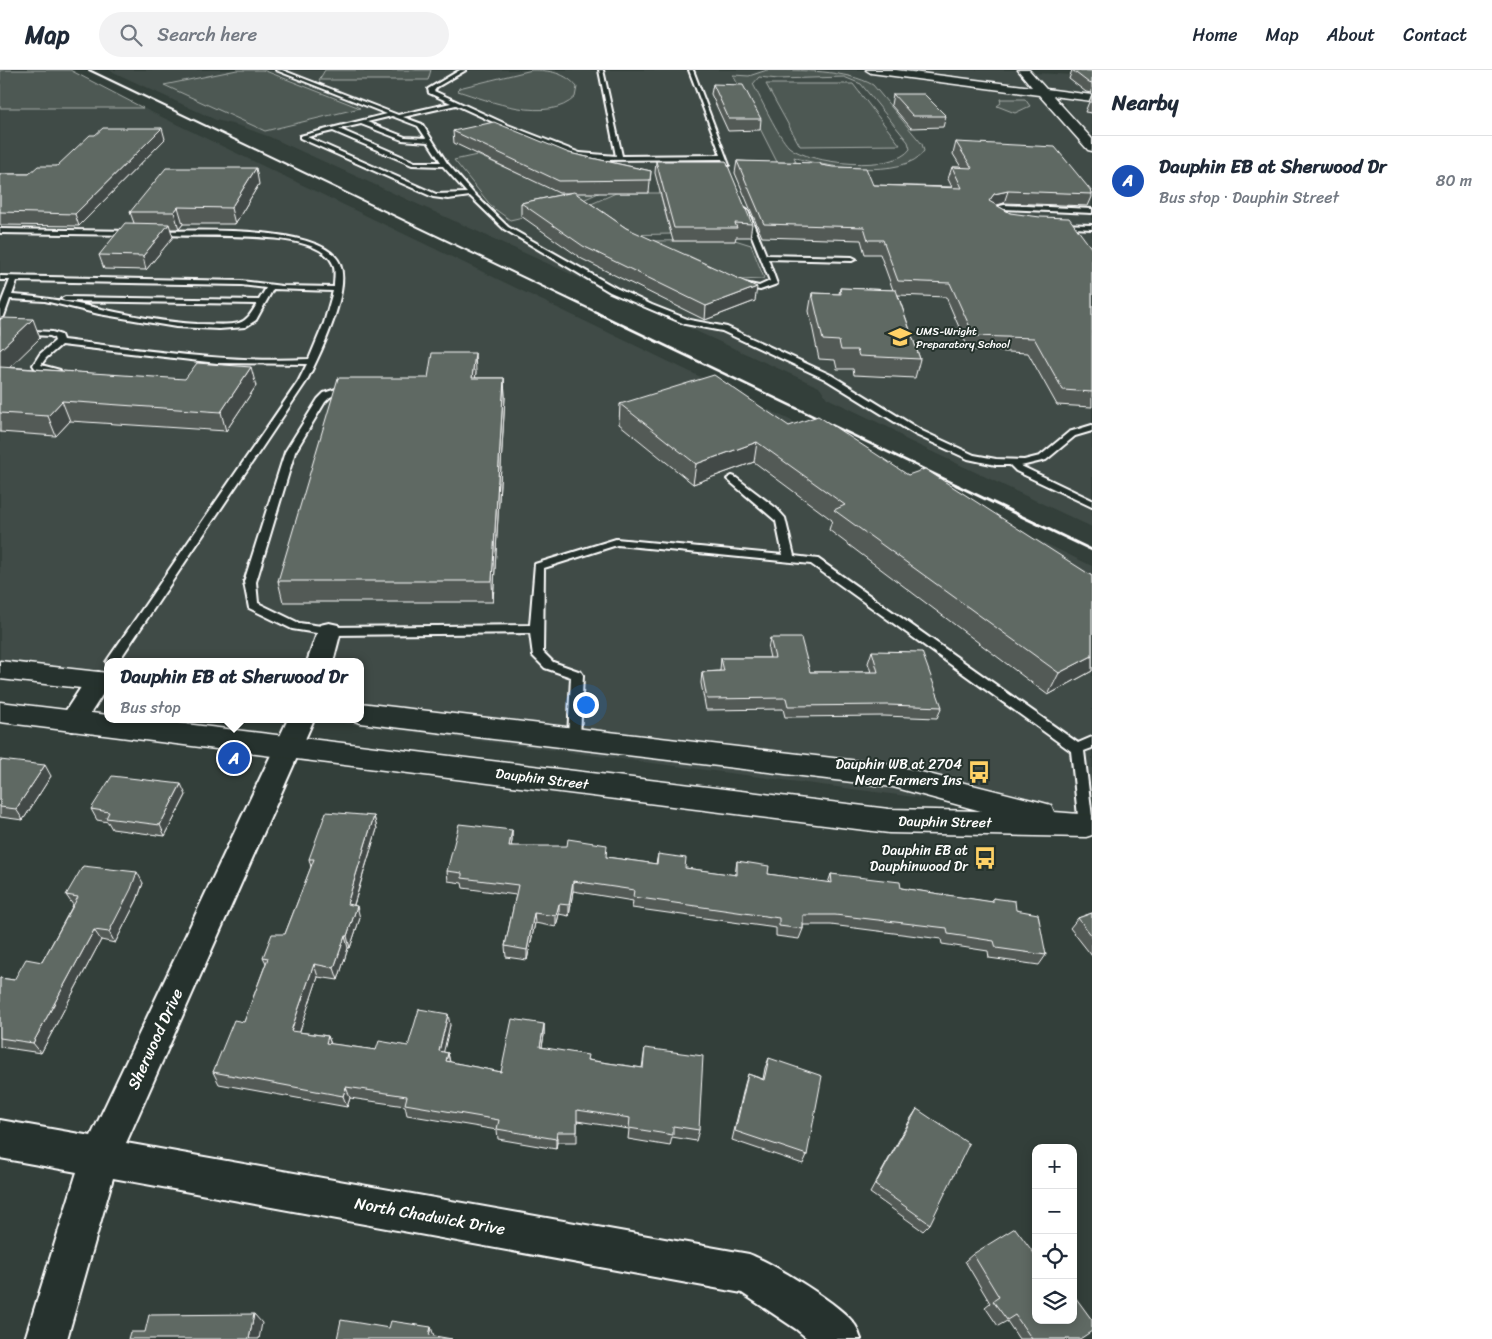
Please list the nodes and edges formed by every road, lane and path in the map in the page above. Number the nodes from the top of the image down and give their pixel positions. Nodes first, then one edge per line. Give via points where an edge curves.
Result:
1 (278, 70) edge
2 (464, 70) edge
3 (602, 70) edge
4 (691, 70) edge
5 (871, 70) edge
6 (1023, 70) edge
7 (1043, 92) junction
8 (1092, 98) edge
9 (455, 104) junction
10 (396, 115) junction
11 (361, 122) junction
12 (333, 129) junction
13 (428, 140) junction
14 (1092, 147) edge
15 (724, 157) junction
16 (619, 158) junction
17 (445, 164) junction
18 (731, 174) edge
19 (471, 194) junction
20 (743, 206) edge
21 (1092, 211) edge
22 (997, 220) edge
23 (1048, 225) edge
24 (1092, 227) edge
25 (0, 231) edge
26 (764, 257) junction
27 (852, 259) dead end
28 (0, 278) edge
29 (14, 279) junction
30 (731, 280) edge
31 (270, 287) junction
32 (337, 289) junction
33 (7, 297) junction
34 (45, 299) junction
35 (263, 302) junction
36 (0, 316) edge
37 (0, 331) edge
38 (59, 342) junction
39 (221, 361) junction
40 (313, 362) junction
41 (210, 370) edge
42 (67, 373) edge
43 (339, 391) edge
44 (1092, 428) edge
45 (1013, 462) junction
46 (732, 479) dead end
47 (1092, 504) edge
48 (789, 559) junction
49 (536, 629) junction
50 (329, 631) junction
51 (116, 658) edge
52 (321, 658) edge
53 (0, 670) edge
54 (104, 673) edge
55 (104, 676) edge
56 (0, 712) edge
57 (364, 713) edge
58 (72, 721) junction
59 (104, 723) edge
60 (109, 723) edge
61 (295, 733) edge
62 (574, 737) junction
63 (1092, 742) edge
64 (1077, 749) junction
65 (1089, 826) edge
66 (0, 1139) edge
67 (101, 1156) junction
68 (46, 1339) edge
69 (840, 1339) edge

1 - 10 lane
2 - 9 lane via 431,89 436,96
3 - 16 lane
4 - 15 lane
5 - 7 main road
6 - 7 main road
7 - 8 main road
7 - 14 main road
9 - 10 lane
9 - 16 lane via 568,152
10 - 11 lane
10 - 13 lane via 420,125
11 - 12 lane
11 - 13 lane via 404,139
12 - 17 lane via 414,164
12 - 19 lane via 302,136 434,196
13 - 17 lane
15 - 16 lane
15 - 18 lane
17 - 19 lane
19 - 45 lane via 506,228 613,290 688,322 724,329 828,377 919,433 971,457
20 - 26 lane
21 - 22 lane via 998,208 990,212
23 - 24 lane
25 - 32 lane via 207,234 274,237 304,242 327,252 336,264 339,276
26 - 27 lane
26 - 30 lane via 774,282 754,288
28 - 29 lane
29 - 31 lane via 241,283
29 - 33 lane
31 - 32 lane
31 - 35 lane
32 - 40 lane
33 - 34 lane
33 - 36 lane
34 - 35 lane
34 - 35 lane via 99,312 203,328 232,327 248,322
37 - 38 lane via 52,334 58,337
38 - 39 lane
38 - 42 lane via 37,365 40,369
39 - 40 lane
39 - 41 lane
40 - 51 lane
43 - 50 lane via 326,395 321,401 290,452 250,582 253,605 296,626
44 - 45 lane via 1072,434 1043,458
45 - 47 lane via 1019,469
46 - 48 lane via 781,520
48 - 49 lane via 616,542 539,566
48 - 64 lane via 814,561
49 - 50 lane
49 - 62 lane via 537,653 549,665 577,675
50 - 52 street
53 - 54 main road
55 - 58 street
56 - 58 main road, Dauphin Street
57 - 62 main road, Dauphin Street
58 - 59 main road, Dauphin Street
60 - 61 main road, Dauphin Street
61 - 65 main road, Dauphin Street via 889,821
61 - 67 street, Sherwood Drive
62 - 65 main road, Dauphin Street via 893,776
63 - 64 lane
64 - 65 lane
66 - 67 street, North Chadwick Drive
67 - 68 street, Sherwood Drive
67 - 69 street, North Chadwick Drive via 749,1274 811,1314

